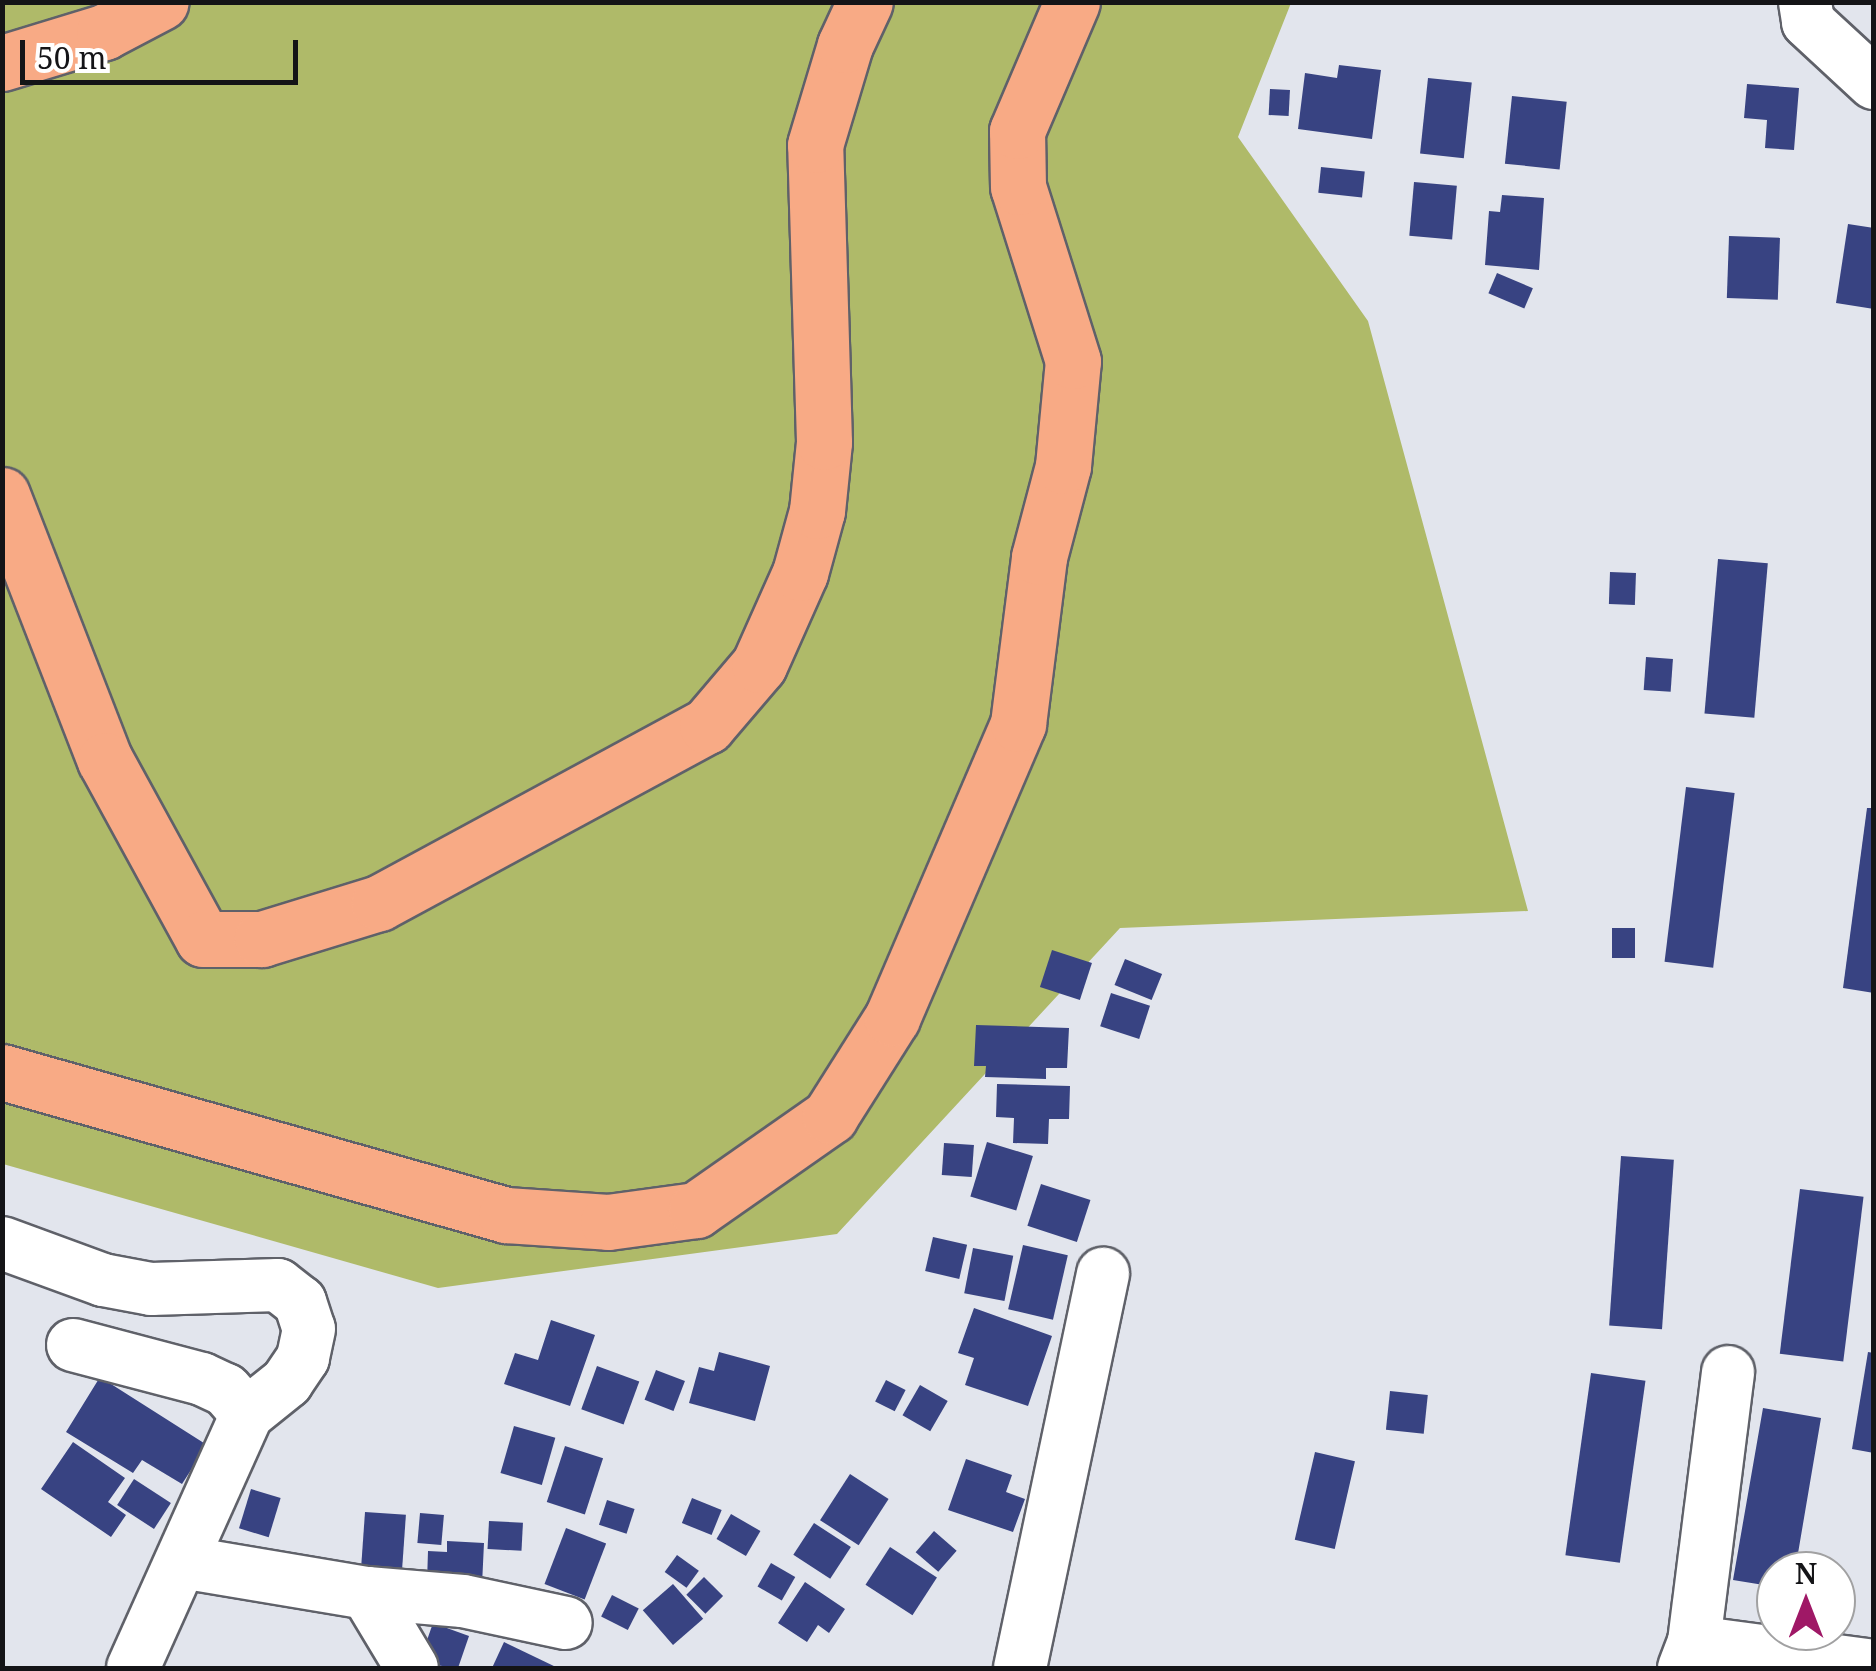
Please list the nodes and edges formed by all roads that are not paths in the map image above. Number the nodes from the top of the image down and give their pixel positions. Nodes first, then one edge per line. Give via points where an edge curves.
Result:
1 (161, 2) edge
2 (866, 2) edge
3 (1072, 2) edge
4 (1806, 2) edge
5 (2, 63) edge
6 (1874, 83) edge
7 (2, 494) edge
8 (2, 1072) edge
9 (2, 1243) edge
10 (1103, 1274) dead end
11 (73, 1345) dead end
12 (1728, 1372) dead end
13 (247, 1414) junction
14 (182, 1562) junction
15 (368, 1593) junction
16 (566, 1624) dead end
17 (1689, 1655) edge
18 (1874, 1666) edge
19 (132, 1668) edge
20 (412, 1668) edge
21 (1020, 1668) edge

1 - 5 highway via 104,32
2 - 7 highway via 845,44 816,146 824,442 817,511 800,573 759,665 707,726 379,904 262,939 203,939 105,760
3 - 8 highway via 1017,131 1018,186 1073,361 1063,466 1039,557 1018,724 892,1018 830,1116 696,1210 608,1222 506,1215
4 - 6 street via 1808,22
9 - 13 street via 103,1280 150,1289 278,1285 300,1302 303,1358 287,1382
10 - 21 street
11 - 13 street via 202,1379 226,1390
12 - 17 street
13 - 14 street
14 - 15 street
14 - 19 street
15 - 16 street via 463,1601
15 - 20 street
17 - 18 street

